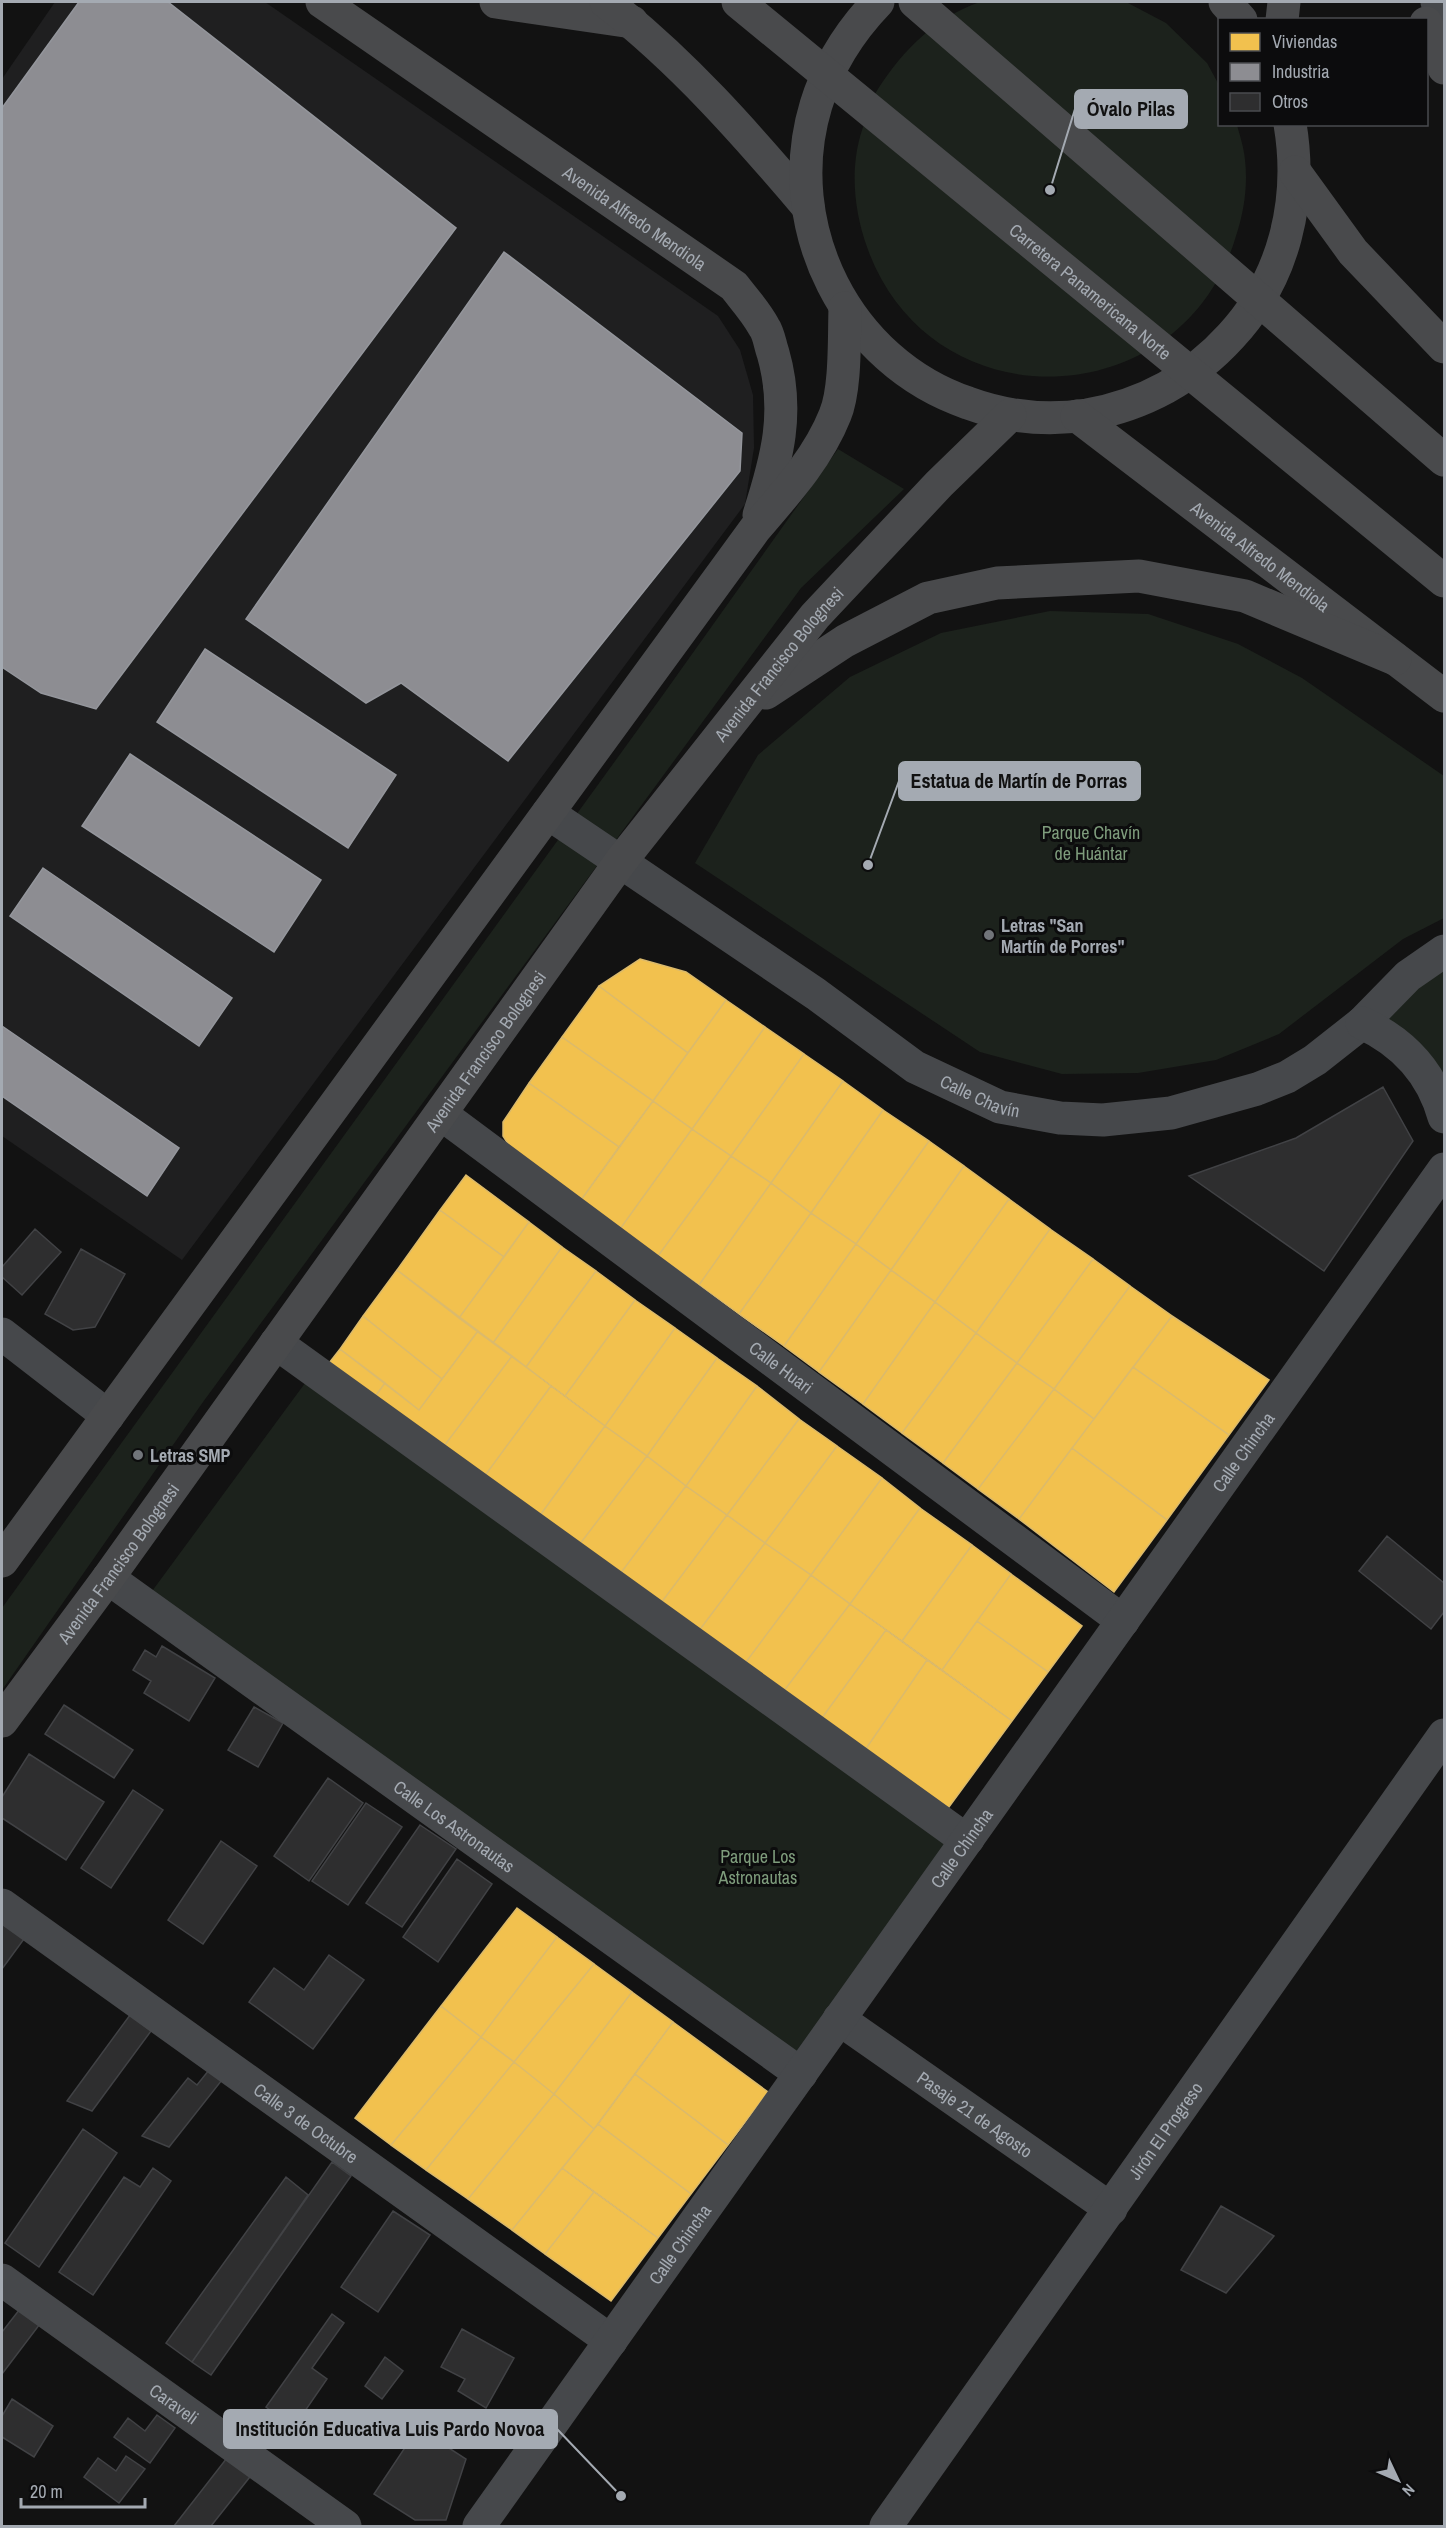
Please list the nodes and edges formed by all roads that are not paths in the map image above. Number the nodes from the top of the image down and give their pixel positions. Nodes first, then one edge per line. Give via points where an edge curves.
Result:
1 (322, 2) edge
2 (496, 2) edge
3 (606, 2) edge
4 (738, 2) edge
5 (878, 2) edge
6 (915, 2) edge
7 (1225, 2) edge
8 (1284, 2) edge
9 (1418, 2) edge
10 (1437, 2) edge
11 (1444, 7) edge
12 (1239, 18) edge
13 (1282, 18) edge
14 (1425, 18) edge
15 (632, 22) junction
16 (1428, 26) edge
17 (1444, 68) edge
18 (1290, 126) edge
19 (1295, 172) junction
20 (808, 207) junction
21 (845, 308) junction
22 (1444, 347) edge
23 (1010, 415) junction
24 (1077, 416) junction
25 (1444, 460) edge
26 (755, 529) junction
27 (1444, 581) edge
28 (1395, 659) junction
29 (1444, 696) edge
30 (740, 710) junction
31 (548, 813) junction
32 (621, 861) junction
33 (1444, 951) edge
34 (1362, 1023) junction
35 (441, 1114) junction
36 (1444, 1117) edge
37 (1444, 1168) edge
38 (2, 1334) edge
39 (276, 1343) junction
40 (108, 1416) junction
41 (2, 1561) edge
42 (108, 1578) junction
43 (1123, 1621) junction
44 (2, 1721) edge
45 (1444, 1734) edge
46 (968, 1839) junction
47 (2, 1905) edge
48 (839, 2019) junction
49 (801, 2074) junction
50 (1111, 2209) junction
51 (2, 2280) edge
52 (611, 2341) junction
53 (345, 2526) edge
54 (479, 2526) edge
55 (886, 2526) edge

1 - 26 main road, Avenida Alfredo Mendiola via 734,286 765,328 775,363 782,417 776,463
2 - 15 main road
3 - 15 main road
4 - 27 main road, Carretera Panamericana Norte, bridge
5 - 20 main road via 836,57 816,104 807,156
6 - 25 main road, bridge
7 - 12 main road
8 - 13 main road
9 - 14 main road
10 - 11 street
15 - 20 main road via 750,139
16 - 17 main road
18 - 19 main road
19 - 22 main road via 1353,252
19 - 24 main road via 1289,226 1281,252 1262,294 1242,325 1202,364 1156,394 1104,412
20 - 21 main road via 821,260
21 - 23 main road via 882,352 920,381 955,399
21 - 26 main road via 836,413 818,449
23 - 24 main road
23 - 30 main road, Avenida Francisco Bolognesi via 815,616
24 - 28 main road, Avenida Alfredo Mendiola
26 - 31 main road
28 - 29 main road, Avenida Alfredo Mendiola
28 - 30 main road via 1245,596 1139,576 997,583 928,598 845,641
30 - 32 main road, Avenida Francisco Bolognesi
31 - 32 street, Calle Chavín
31 - 40 main road
32 - 34 street, Calle Chavín via 915,1067 1000,1107 1021,1112 1103,1120 1171,1113 1214,1102 1287,1077
32 - 35 main road, Avenida Francisco Bolognesi
33 - 34 street, Calle Chavín via 1408,976
34 - 36 street via 1384,1034 1424,1071
35 - 39 main road, Avenida Francisco Bolognesi
35 - 43 street, Calle Huari
37 - 43 street, Calle Chincha
38 - 40 street
39 - 42 main road, Avenida Francisco Bolognesi
39 - 46 street
40 - 41 main road
42 - 44 main road, Avenida Francisco Bolognesi
42 - 49 street, Calle Los Astronautas
43 - 46 street, Calle Chincha
45 - 50 street, Jirón El Progreso
46 - 48 street, Calle Chincha
47 - 52 street, Calle 3 de Octubre
48 - 49 street, Calle Chincha
48 - 50 street, Pasaje 21 de Agosto
49 - 52 street, Calle Chincha
50 - 55 street, Jirón El Progreso
51 - 53 street, Caraveli
52 - 54 street, Calle Chincha

